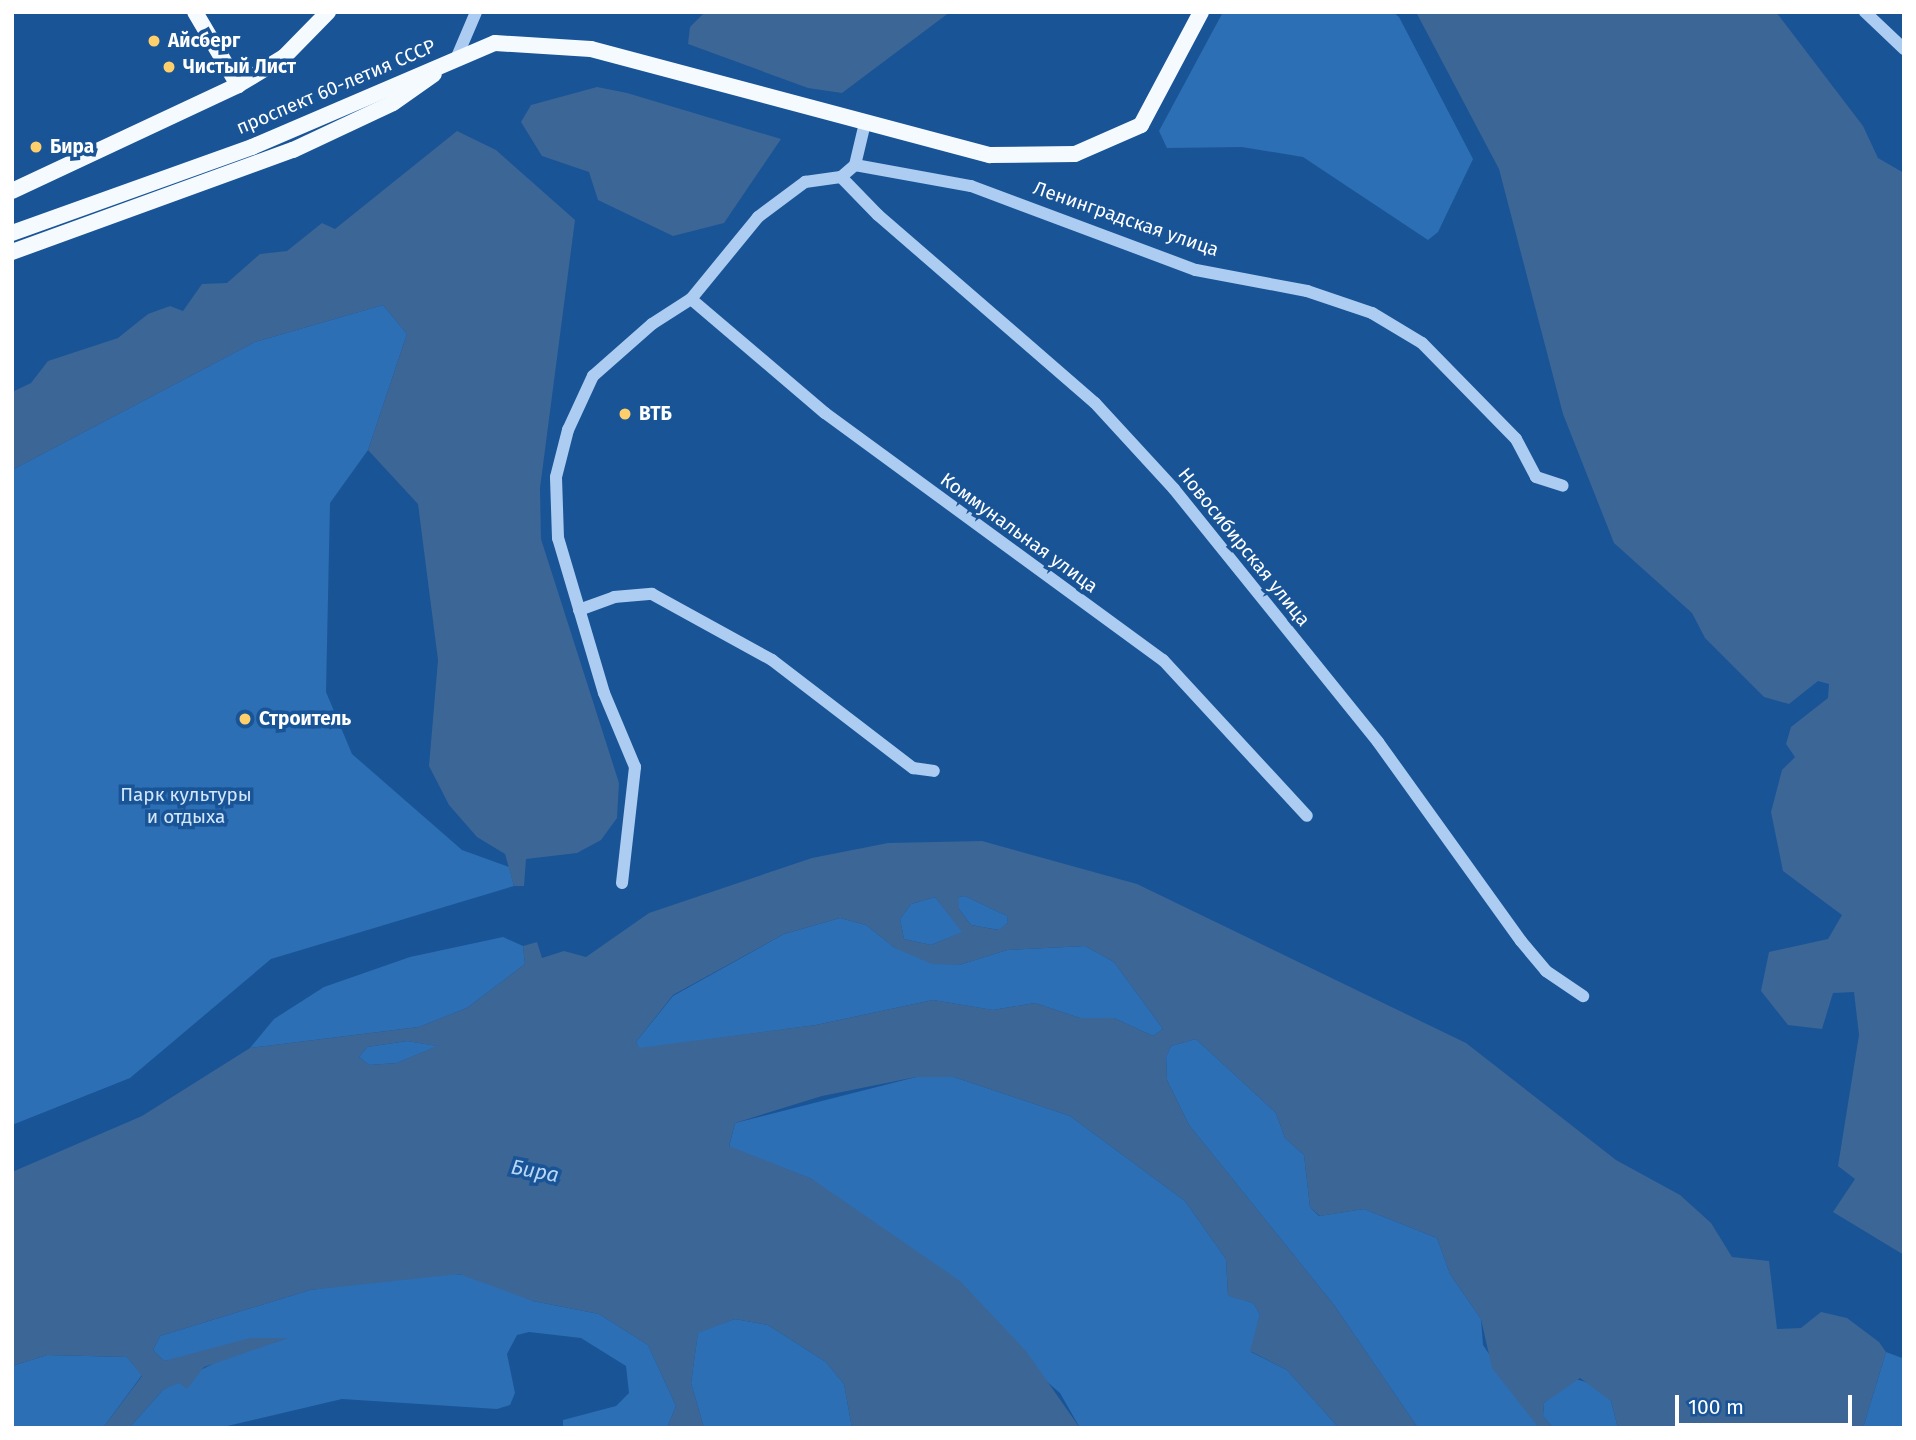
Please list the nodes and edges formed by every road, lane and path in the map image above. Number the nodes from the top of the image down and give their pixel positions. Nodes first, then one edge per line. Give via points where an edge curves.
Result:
1 (195, 12) edge
2 (328, 12) edge
3 (476, 12) edge
4 (1201, 12) edge
5 (1865, 12) edge
6 (1904, 49) edge
7 (456, 59) junction
8 (238, 85) junction
9 (864, 123) junction
10 (252, 147) junction
11 (258, 163) junction
12 (855, 165) junction
13 (841, 177) junction
14 (12, 191) edge
15 (12, 233) edge
16 (12, 253) edge
17 (691, 299) junction
18 (1563, 486) dead end
19 (579, 610) junction
20 (934, 771) dead end
21 (1307, 816) dead end
22 (622, 883) dead end
23 (1583, 996) dead end

1 - 8 main road
2 - 8 main road via 284,57
3 - 7 street
4 - 9 main road, Ленинградская улица via 1141,125 1075,154 990,155
5 - 6 street
7 - 9 main road, Ленинградская улица via 495,43 591,49
7 - 10 main road, проспект 60-летия СССР
7 - 11 main road, проспект 60-летия СССР via 393,103
8 - 14 main road
9 - 12 street
10 - 11 main road
10 - 15 main road, проспект 60-летия СССР
11 - 16 main road, проспект 60-летия СССР
12 - 13 street
12 - 18 street, Ленинградская улица via 971,186 1196,270 1307,291 1372,313 1422,343 1516,439 1536,477
13 - 17 street via 805,181 758,217
13 - 23 street, Новосибирская улица via 913,250 1095,403 1174,489 1378,742 1521,942 1546,971
17 - 19 street via 652,324 593,376 573,413 556,478 558,538
17 - 21 street, Коммунальная улица via 825,413 1163,660
19 - 20 street via 614,597 652,594 772,660 913,768
19 - 22 street via 635,767

